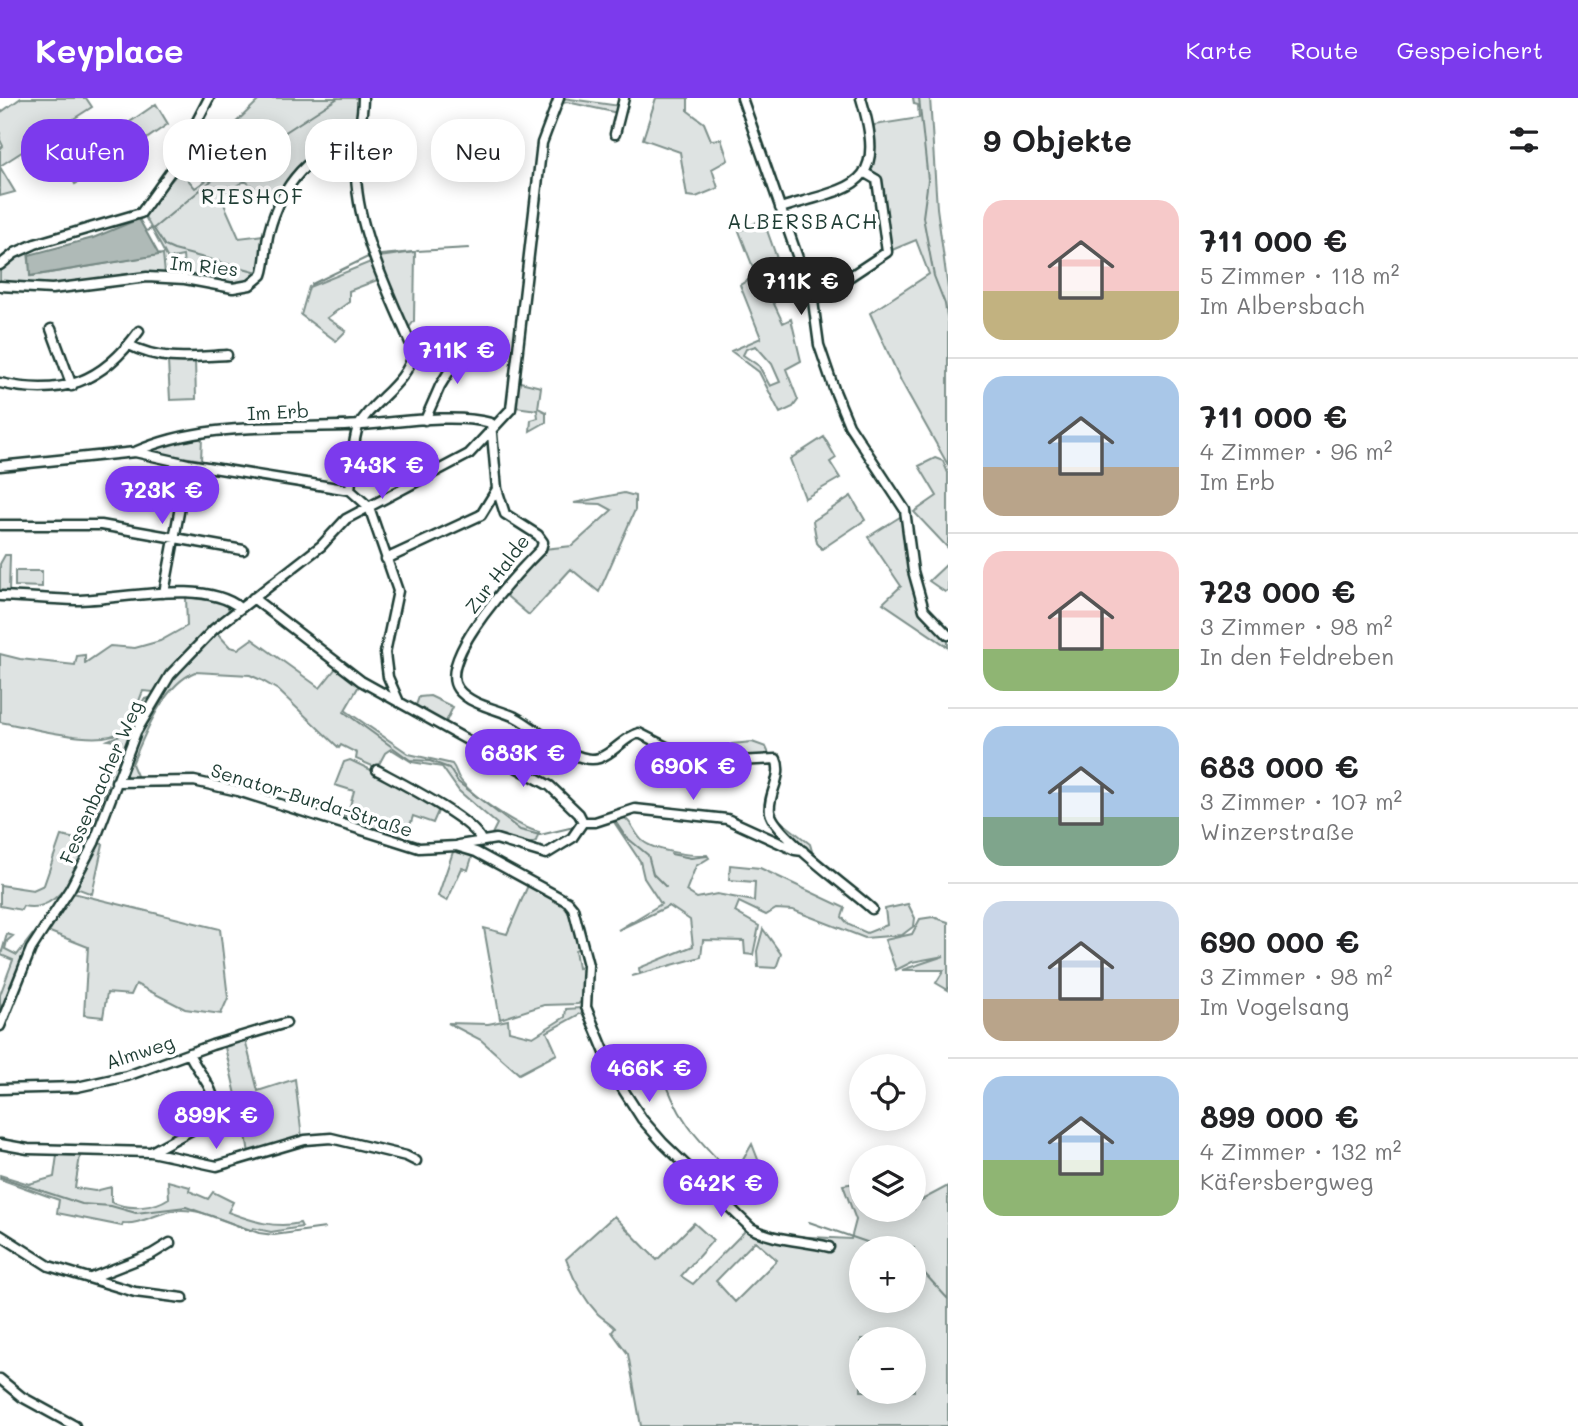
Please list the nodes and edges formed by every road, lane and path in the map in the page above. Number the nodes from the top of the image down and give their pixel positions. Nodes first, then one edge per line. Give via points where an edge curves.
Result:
1 (209, 98) edge
2 (363, 98) edge
3 (559, 98) edge
4 (624, 98) edge
5 (742, 98) edge
6 (861, 98) edge
7 (361, 119) edge
8 (615, 134) dead end
9 (305, 165) edge
10 (865, 173) junction
11 (359, 182) edge
12 (780, 208) junction
13 (0, 265) edge
14 (0, 286) edge
15 (813, 301) junction
16 (51, 329) dead end
17 (139, 331) dead end
18 (466, 344) dead end
19 (129, 345) junction
20 (228, 355) dead end
21 (0, 383) edge
22 (72, 386) junction
23 (425, 420) junction
24 (359, 425) junction
25 (493, 426) junction
26 (135, 452) junction
27 (188, 464) junction
28 (0, 466) edge
29 (497, 489) junction
30 (349, 490) junction
31 (369, 507) junction
32 (0, 525) edge
33 (174, 538) junction
34 (243, 550) dead end
35 (386, 559) junction
36 (164, 593) junction
37 (0, 596) edge
38 (253, 598) junction
39 (240, 608) junction
40 (948, 635) edge
41 (399, 702) junction
42 (377, 770) dead end
43 (116, 782) junction
44 (583, 822) junction
45 (481, 840) junction
46 (456, 846) junction
47 (803, 851) junction
48 (476, 852) junction
49 (872, 909) dead end
50 (286, 1023) dead end
51 (0, 1026) edge
52 (189, 1053) junction
53 (0, 1089) edge
54 (0, 1144) edge
55 (150, 1152) junction
56 (416, 1161) dead end
57 (0, 1235) edge
58 (170, 1244) dead end
59 (829, 1247) dead end
60 (90, 1278) junction
61 (183, 1298) dead end
62 (0, 1379) edge
63 (75, 1426) edge

1 - 13 street via 172,171 141,213 35,244
2 - 7 street
3 - 25 street, Fessenbacher Weg via 542,143 511,408
4 - 8 street
5 - 12 street
6 - 10 street via 872,151
9 - 14 street, Im Ries via 271,226 262,275 250,285 233,288 147,277 52,289
10 - 12 street via 847,188
10 - 15 street via 877,180 887,252
11 - 24 street via 366,229 414,352 402,378
12 - 15 street
15 - 40 street via 819,345 834,389 849,425 905,510 924,610
16 - 22 street
17 - 19 street
18 - 23 street
19 - 20 street via 167,358
19 - 22 street via 101,371
21 - 22 street via 52,389
23 - 24 street, Im Erb
23 - 25 street, Im Erb via 485,421
24 - 26 street, Im Erb via 246,429 164,441
24 - 30 street
25 - 29 street, Zur Halde
25 - 31 street, Fessenbacher Weg via 452,465
26 - 27 street
26 - 28 street
27 - 30 street
27 - 33 street
29 - 35 street via 481,515
29 - 47 street, Zur Halde via 505,514 543,542 501,590 465,644 455,683 474,701 530,725 572,755 587,760 639,733 698,763 776,759 771,815
30 - 31 street
31 - 35 street
31 - 38 street, Fessenbacher Weg via 346,519 321,546
32 - 33 street via 101,525
33 - 34 street
33 - 36 street
35 - 41 street via 398,591 385,653 388,677
36 - 37 street via 78,600
36 - 39 street via 223,597
38 - 39 street, Fessenbacher Weg
38 - 41 street via 331,660
39 - 43 street, Fessenbacher Weg via 170,675 146,712
41 - 44 street via 550,786
42 - 45 street via 426,794
43 - 46 street, Senator-Burda-Straße via 194,781 238,790 419,848
43 - 51 street, Fessenbacher Weg via 94,843 31,949
44 - 45 street via 572,838 546,855 496,839
44 - 47 street via 635,809 727,819
45 - 46 street, Senator-Burda-Straße
45 - 48 street
46 - 48 street, Senator-Burda-Straße
47 - 49 street
48 - 59 street, Senator-Burda-Straße via 573,908 588,965 590,1023 615,1076 663,1143 751,1228 770,1237
50 - 52 street, Almweg
52 - 53 street, Almweg via 127,1076 77,1087
52 - 55 street via 209,1082 215,1113
54 - 55 street via 28,1149
55 - 56 street via 217,1166 305,1140 331,1138
57 - 60 street via 49,1266
58 - 60 street
60 - 61 street via 135,1292
62 - 63 street via 22,1398

